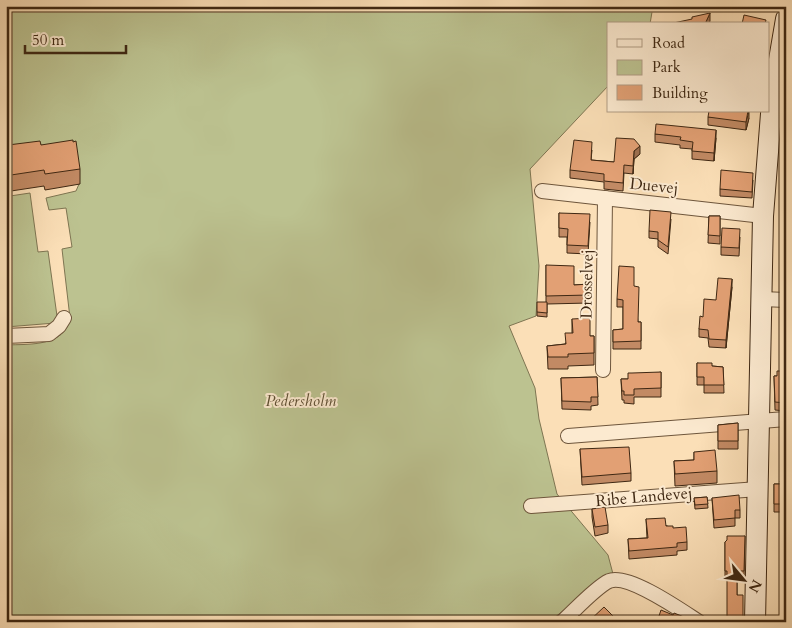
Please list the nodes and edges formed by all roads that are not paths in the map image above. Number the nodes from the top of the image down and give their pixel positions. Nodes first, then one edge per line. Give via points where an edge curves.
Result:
1 (786, 19) edge
2 (542, 191) dead end
3 (605, 198) junction
4 (763, 216) junction
5 (762, 299) junction
6 (786, 300) edge
7 (64, 318) dead end
8 (6, 336) edge
9 (603, 370) dead end
10 (786, 419) edge
11 (759, 420) junction
12 (568, 436) dead end
13 (758, 489) junction
14 (531, 506) dead end
15 (562, 622) edge
16 (699, 622) edge
17 (755, 622) edge

1 - 4 main road via 772,101
2 - 3 street, Duevej
3 - 4 street, Duevej
3 - 9 street, Drosselvej
4 - 5 main road
5 - 6 street
5 - 11 main road
7 - 8 street via 49,334
10 - 11 street
11 - 12 street
11 - 13 main road
13 - 14 street, Ribe Landevej
13 - 17 main road
15 - 16 street via 598,589 609,581 619,580 635,584

